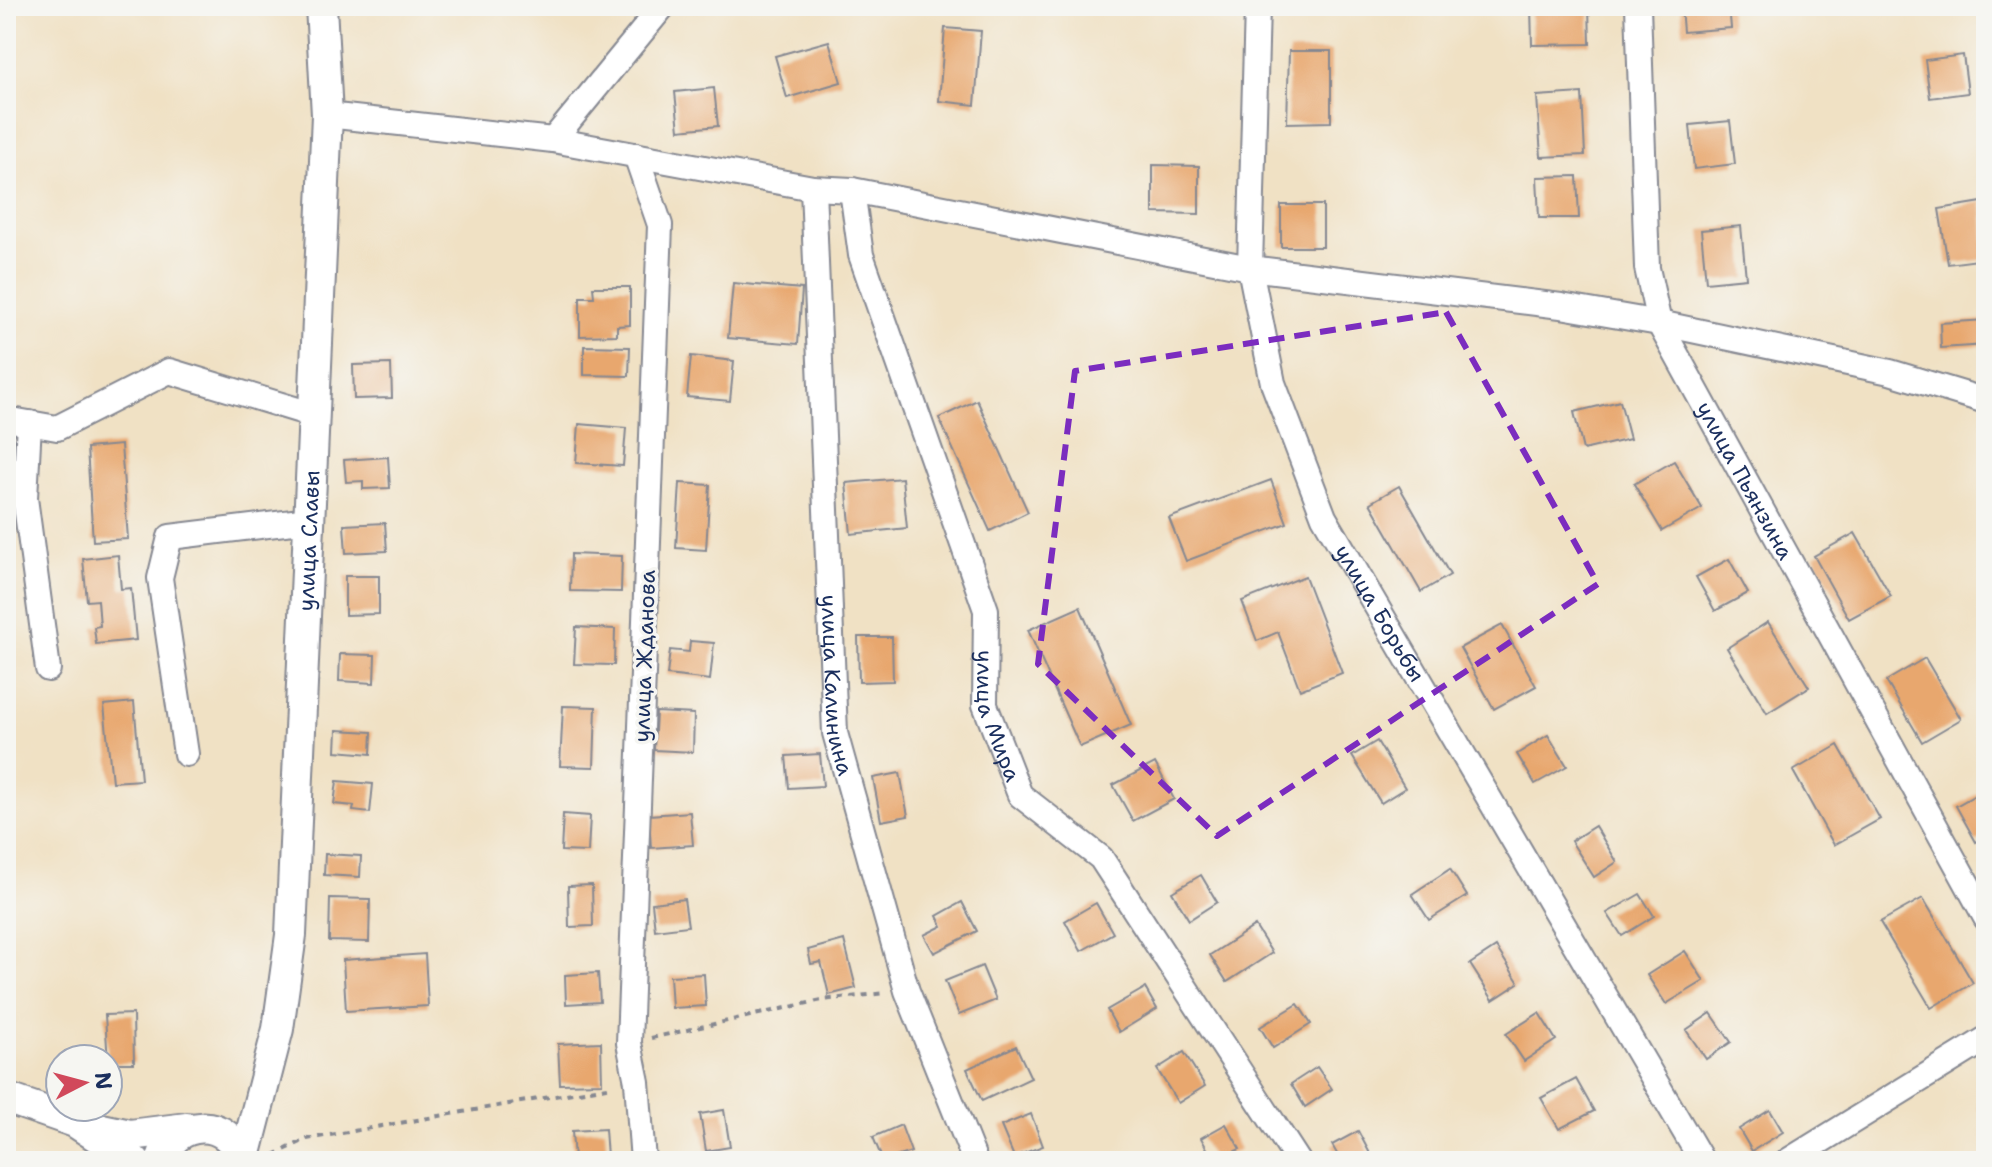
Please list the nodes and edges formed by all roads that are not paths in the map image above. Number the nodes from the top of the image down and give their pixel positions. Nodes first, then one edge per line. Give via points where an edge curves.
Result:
1 (321, 6) edge
2 (663, 6) edge
3 (1257, 6) edge
4 (1638, 6) edge
5 (327, 115) junction
6 (553, 140) junction
7 (636, 155) junction
8 (813, 188) junction
9 (852, 190) junction
10 (1250, 268) junction
11 (1659, 323) junction
12 (1986, 401) edge
13 (314, 415) junction
14 (17, 421) edge
15 (309, 520) junction
16 (48, 669) dead end
17 (186, 754) dead end
18 (1986, 918) edge
19 (1986, 1039) edge
20 (268, 1075) junction
21 (6, 1098) edge
22 (44, 1111) edge
23 (77, 1123) edge
24 (79, 1123) edge
25 (190, 1128) junction
26 (252, 1159) edge
27 (134, 1161) edge
28 (161, 1161) edge
29 (643, 1161) edge
30 (975, 1161) edge
31 (1298, 1161) edge
32 (1702, 1161) edge
33 (1788, 1161) edge

1 - 5 main road, улица Славы
2 - 6 street
3 - 10 street, улица Борьбы
4 - 11 street, улица Пьянзина via 1647,268
5 - 6 street
5 - 13 main road, улица Славы
6 - 7 street
7 - 8 street
7 - 29 street, улица Жданова via 660,225 629,1043
8 - 9 street
8 - 30 street, улица Калинина via 835,733 907,991
9 - 10 street
9 - 31 street, улица Мира via 861,255 986,610 985,705 1020,795 1101,858
10 - 11 street
10 - 32 street, улица Борьбы via 1273,383 1324,517
11 - 12 street via 1890,372
11 - 18 street, улица Пьянзина
13 - 14 street via 169,371 57,428
13 - 15 main road, улица Славы
14 - 16 street
15 - 17 street via 170,537 160,578
15 - 20 main road, улица Славы via 291,935
19 - 33 street
20 - 25 main road via 241,1111
20 - 26 main road, улица Славы
21 - 22 main road
23 - 27 main road
24 - 25 main road via 130,1135
25 - 26 main road via 217,1129
25 - 28 main road via 174,1136

